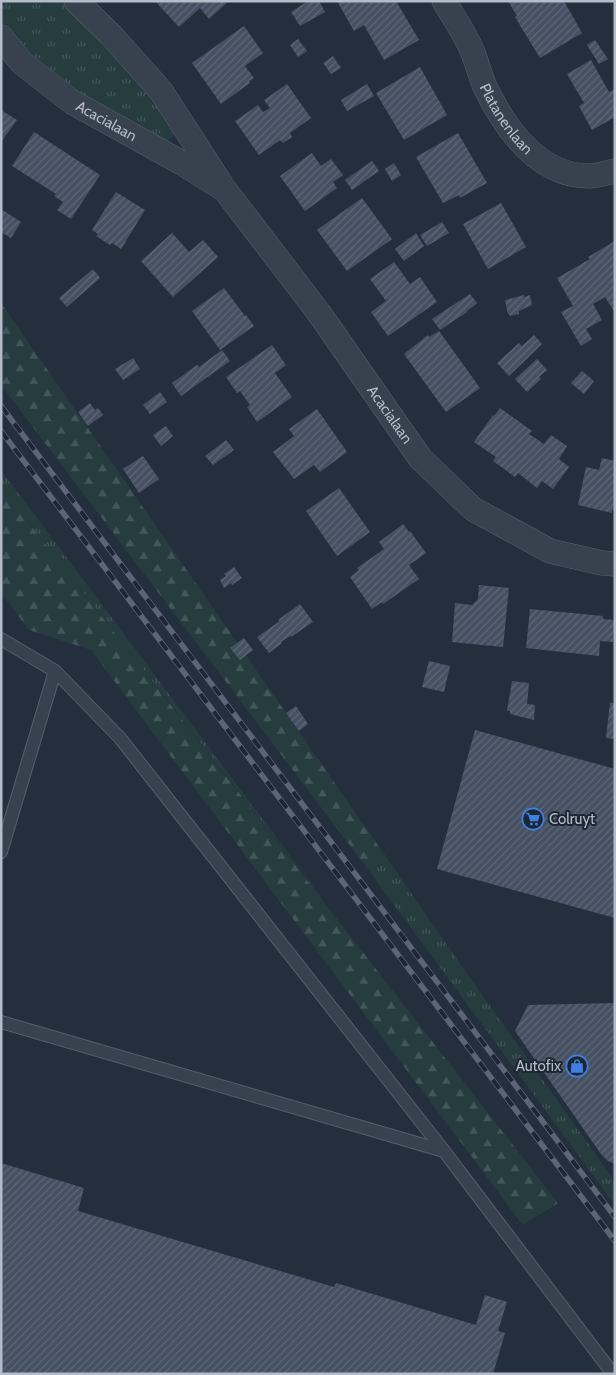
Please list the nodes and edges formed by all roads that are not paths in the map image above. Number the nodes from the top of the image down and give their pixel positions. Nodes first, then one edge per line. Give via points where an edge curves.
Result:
1 (76, 1) edge
2 (444, 1) edge
3 (1, 37) edge
4 (615, 171) edge
5 (225, 190) junction
6 (615, 564) edge
7 (1, 639) edge
8 (55, 671) junction
9 (1, 852) edge
10 (1, 1022) edge
11 (444, 1151) junction
12 (613, 1374) edge

1 - 5 street, Acacialaan via 160,91
2 - 4 street, Platanenlaan via 469,44 485,86 520,142 541,162 566,173 589,176
3 - 5 street, Acacialaan via 22,63 72,102
5 - 6 street, Acacialaan via 319,313 420,458 473,509 550,551
7 - 8 lane
8 - 9 lane
8 - 11 lane via 120,738
10 - 11 lane
11 - 12 lane

